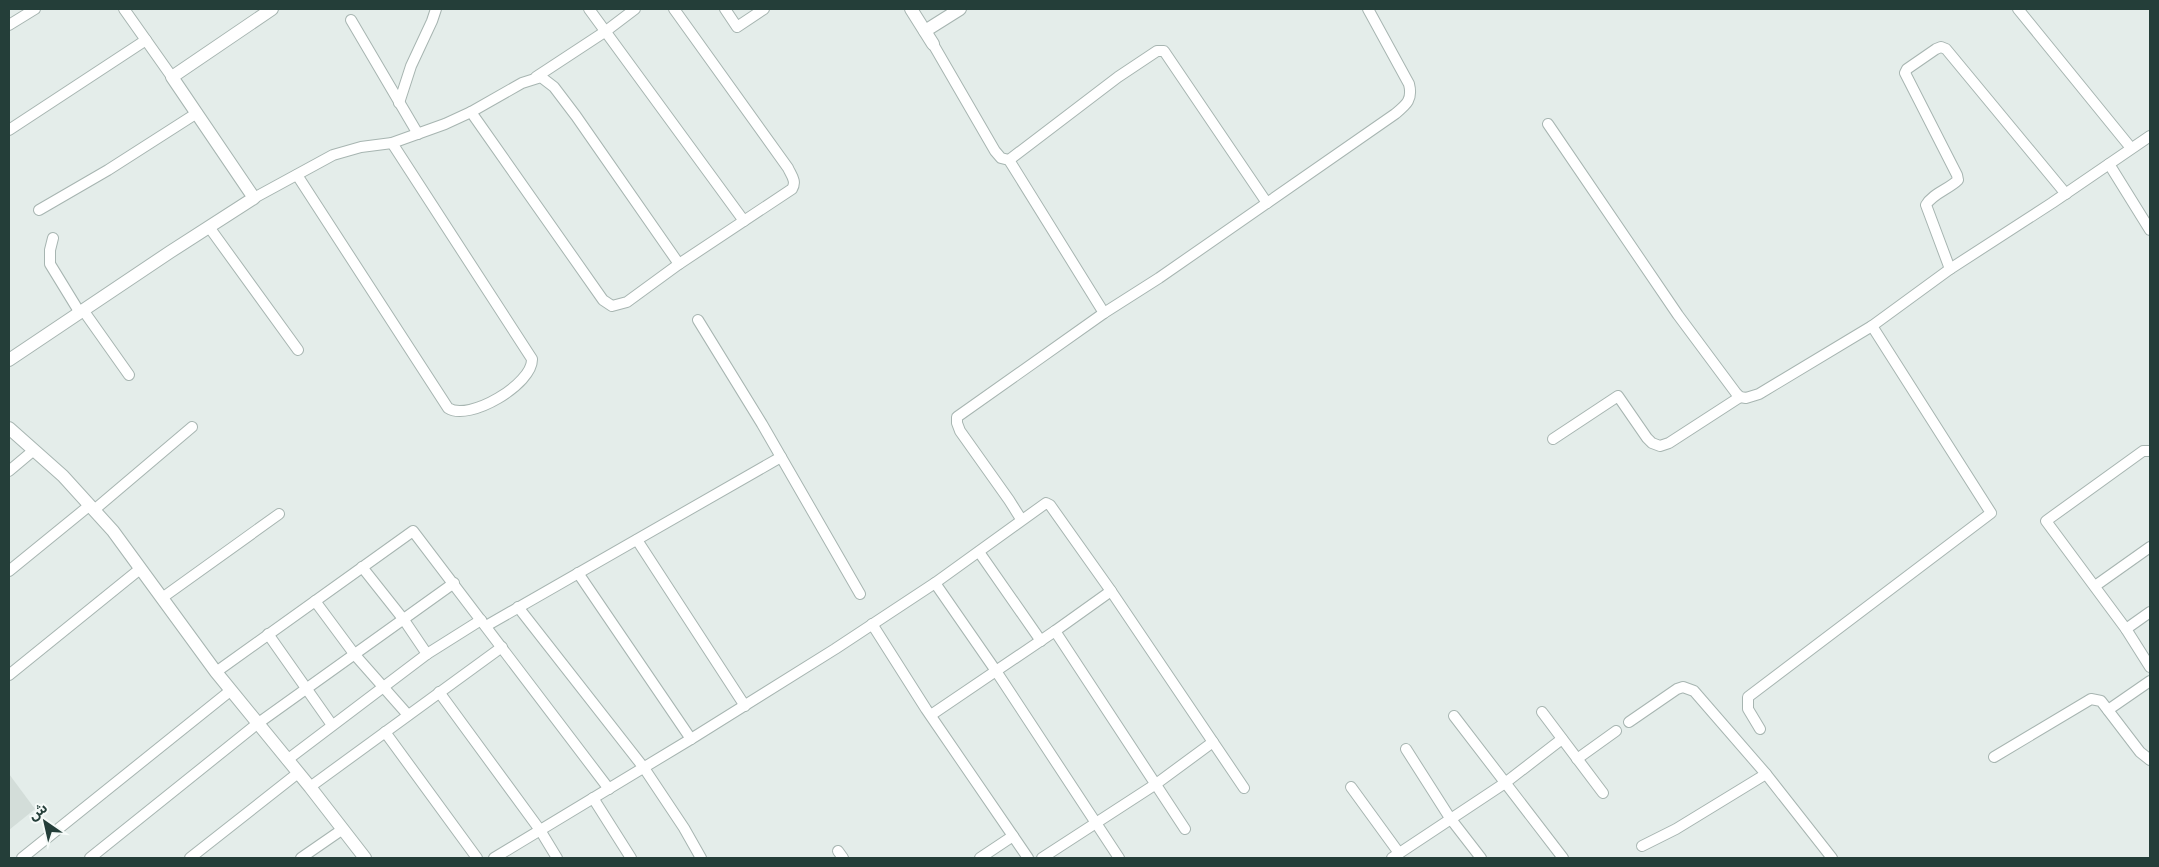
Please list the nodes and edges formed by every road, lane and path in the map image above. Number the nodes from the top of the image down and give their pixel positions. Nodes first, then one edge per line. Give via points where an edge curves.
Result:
1 (35, 9) edge
2 (124, 9) edge
3 (272, 9) edge
4 (436, 9) edge
5 (590, 9) edge
6 (635, 9) edge
7 (674, 9) edge
8 (724, 9) edge
9 (764, 9) edge
10 (911, 9) edge
11 (960, 9) edge
12 (1368, 9) edge
13 (2018, 9) edge
14 (351, 20) dead end
15 (9, 25) edge
16 (606, 30) junction
17 (925, 32) junction
18 (146, 40) junction
19 (933, 44) joint
20 (172, 77) junction
21 (536, 77) junction
22 (400, 103) junction
23 (472, 112) junction
24 (197, 113) junction
25 (1548, 124) dead end
26 (9, 130) edge
27 (418, 134) junction
28 (2150, 136) edge
29 (392, 143) junction
30 (2131, 148) junction
31 (1009, 160) junction
32 (2109, 164) junction
33 (297, 175) junction
34 (2066, 194) junction
35 (254, 198) junction
36 (1267, 203) junction
37 (39, 210) dead end
38 (744, 221) junction
39 (209, 227) junction
40 (2150, 230) edge
41 (53, 238) dead end
42 (679, 264) junction
43 (1950, 269) junction
44 (82, 312) junction
45 (1104, 313) junction
46 (698, 320) dead end
47 (1872, 326) junction
48 (298, 350) dead end
49 (9, 360) edge
50 (129, 375) dead end
51 (1740, 397) junction
52 (192, 426) dead end
53 (9, 428) edge
54 (1553, 439) dead end
55 (34, 450) junction
56 (2150, 451) edge
57 (781, 457) junction
58 (9, 471) edge
59 (92, 507) junction
60 (279, 514) dead end
61 (1020, 519) junction
62 (637, 540) junction
63 (2150, 546) edge
64 (979, 552) junction
65 (362, 567) junction
66 (140, 569) junction
67 (9, 571) edge
68 (578, 573) junction
69 (454, 583) junction
70 (935, 583) junction
71 (2095, 586) junction
72 (1111, 591) junction
73 (860, 594) dead end
74 (162, 598) junction
75 (315, 601) junction
76 (518, 607) junction
77 (2150, 612) edge
78 (404, 620) junction
79 (483, 623) junction
80 (872, 624) junction
81 (2126, 629) junction
82 (1055, 632) junction
83 (268, 634) junction
84 (1041, 641) junction
85 (502, 647) junction
86 (427, 654) junction
87 (355, 655) junction
88 (2150, 667) edge
89 (996, 671) junction
90 (216, 672) junction
91 (9, 675) edge
92 (2150, 681) edge
93 (383, 687) junction
94 (306, 690) junction
95 (230, 691) junction
96 (439, 692) junction
97 (745, 706) junction
98 (2108, 710) junction
99 (1542, 712) dead end
100 (408, 715) junction
101 (931, 715) junction
102 (1454, 716) dead end
103 (1629, 722) dead end
104 (257, 724) junction
105 (332, 725) junction
106 (1760, 729) dead end
107 (1616, 731) dead end
108 (385, 732) junction
109 (691, 739) junction
110 (1562, 739) junction
111 (1214, 742) junction
112 (1406, 749) dead end
113 (1994, 757) dead end
114 (1577, 759) junction
115 (287, 760) junction
116 (2150, 760) edge
117 (644, 768) junction
118 (298, 773) junction
119 (1766, 774) junction
120 (1505, 783) junction
121 (1156, 784) junction
122 (310, 787) junction
123 (1351, 787) dead end
124 (1244, 788) dead end
125 (609, 789) junction
126 (1603, 793) dead end
127 (593, 798) junction
128 (1450, 818) junction
129 (1095, 824) junction
130 (343, 829) junction
131 (1185, 829) dead end
132 (540, 830) junction
133 (1013, 836) junction
134 (1642, 846) dead end
135 (1401, 855) edge
136 (22, 858) edge
137 (90, 858) edge
138 (190, 858) edge
139 (301, 858) edge
140 (365, 858) edge
141 (477, 858) edge
142 (494, 858) edge
143 (557, 858) edge
144 (631, 858) edge
145 (701, 858) edge
146 (980, 858) edge
147 (1028, 858) edge
148 (1042, 858) edge
149 (1119, 858) edge
150 (1481, 858) edge
151 (1563, 858) edge
152 (1832, 858) edge

1 - 15 street
2 - 18 street
3 - 20 street
4 - 22 street via 411,66
5 - 16 street
6 - 16 street
7 - 38 street via 788,168 794,181 792,189
8 - 9 street via 737,27
10 - 17 street
11 - 17 street
12 - 36 street via 1409,84 1409,102
13 - 30 street
14 - 22 street
16 - 21 street
16 - 38 street
17 - 19 street
18 - 20 street
18 - 26 street
19 - 31 street via 995,151 1001,158
20 - 24 street
21 - 23 street
21 - 42 street via 549,82 571,108
22 - 27 street
23 - 27 street
23 - 42 street via 606,303 616,306 627,302
24 - 35 street
24 - 37 street
25 - 51 street via 1678,315
27 - 29 street
28 - 30 street
29 - 33 street via 341,152
29 - 33 street via 532,359 524,379 470,411 448,408
30 - 32 street
31 - 36 street via 1118,77 1157,51 1164,51
31 - 45 street
32 - 34 street
32 - 40 street
33 - 35 street
34 - 43 street
34 - 43 street via 1946,49 1936,49 1905,73 1958,175 1958,180 1926,205
35 - 39 street
36 - 45 street
38 - 42 street
39 - 44 street
39 - 48 street
41 - 44 street via 50,264
43 - 47 street
44 - 49 street
44 - 50 street
45 - 61 street via 958,417 960,431
46 - 57 street
47 - 51 street via 1759,394
47 - 106 street via 1991,513 1752,693 1748,697 1748,709
51 - 54 street via 1660,446 1652,444 1618,396
52 - 59 street
53 - 55 street
55 - 58 street
55 - 59 street
56 - 71 street via 2144,451 2046,521
57 - 62 street
57 - 73 street
59 - 66 street
59 - 67 street
60 - 74 street
61 - 64 street
61 - 72 street via 1042,504 1050,505
62 - 68 street
62 - 97 street
63 - 71 street
64 - 70 street
64 - 84 street
65 - 69 street via 413,530
65 - 75 street
65 - 78 street
66 - 74 street
66 - 91 street
68 - 76 street
68 - 109 street
69 - 78 street
69 - 79 street
70 - 80 street
70 - 89 street
71 - 81 street
72 - 82 street
72 - 111 street
74 - 90 street
75 - 83 street
75 - 87 street
76 - 79 street
76 - 117 street
77 - 81 street
78 - 86 street
78 - 87 street
79 - 85 street
79 - 86 street
80 - 97 street
80 - 101 street
81 - 88 street
82 - 84 street
82 - 121 street
83 - 90 street
83 - 94 street
84 - 89 street
85 - 96 street
85 - 125 street
86 - 93 street
87 - 93 street
87 - 94 street
89 - 101 street
89 - 129 street
90 - 95 street
92 - 98 street
93 - 100 street
93 - 105 street
94 - 104 street
94 - 105 street
95 - 104 street
95 - 136 street
96 - 100 street
96 - 132 street
97 - 109 street
98 - 113 street via 2101,701 2091,699
98 - 116 street via 2140,752
99 - 110 street
100 - 108 street
101 - 133 street
102 - 120 street
103 - 119 street via 1677,690 1688,688
104 - 115 street
104 - 137 street
105 - 115 street
107 - 114 street
108 - 122 street
108 - 141 street
109 - 117 street
110 - 114 street
110 - 120 street
111 - 121 street
111 - 124 street
112 - 128 street
114 - 126 street
115 - 118 street
117 - 125 street
117 - 145 street
118 - 122 street
118 - 138 street
119 - 134 street
119 - 152 street
120 - 128 street
120 - 151 street
121 - 129 street
121 - 131 street
122 - 130 street
123 - 135 street
125 - 127 street
127 - 132 street
127 - 144 street
128 - 135 street
128 - 150 street
129 - 148 street
129 - 149 street
130 - 139 street
130 - 140 street
132 - 142 street
132 - 143 street
133 - 146 street
133 - 147 street

